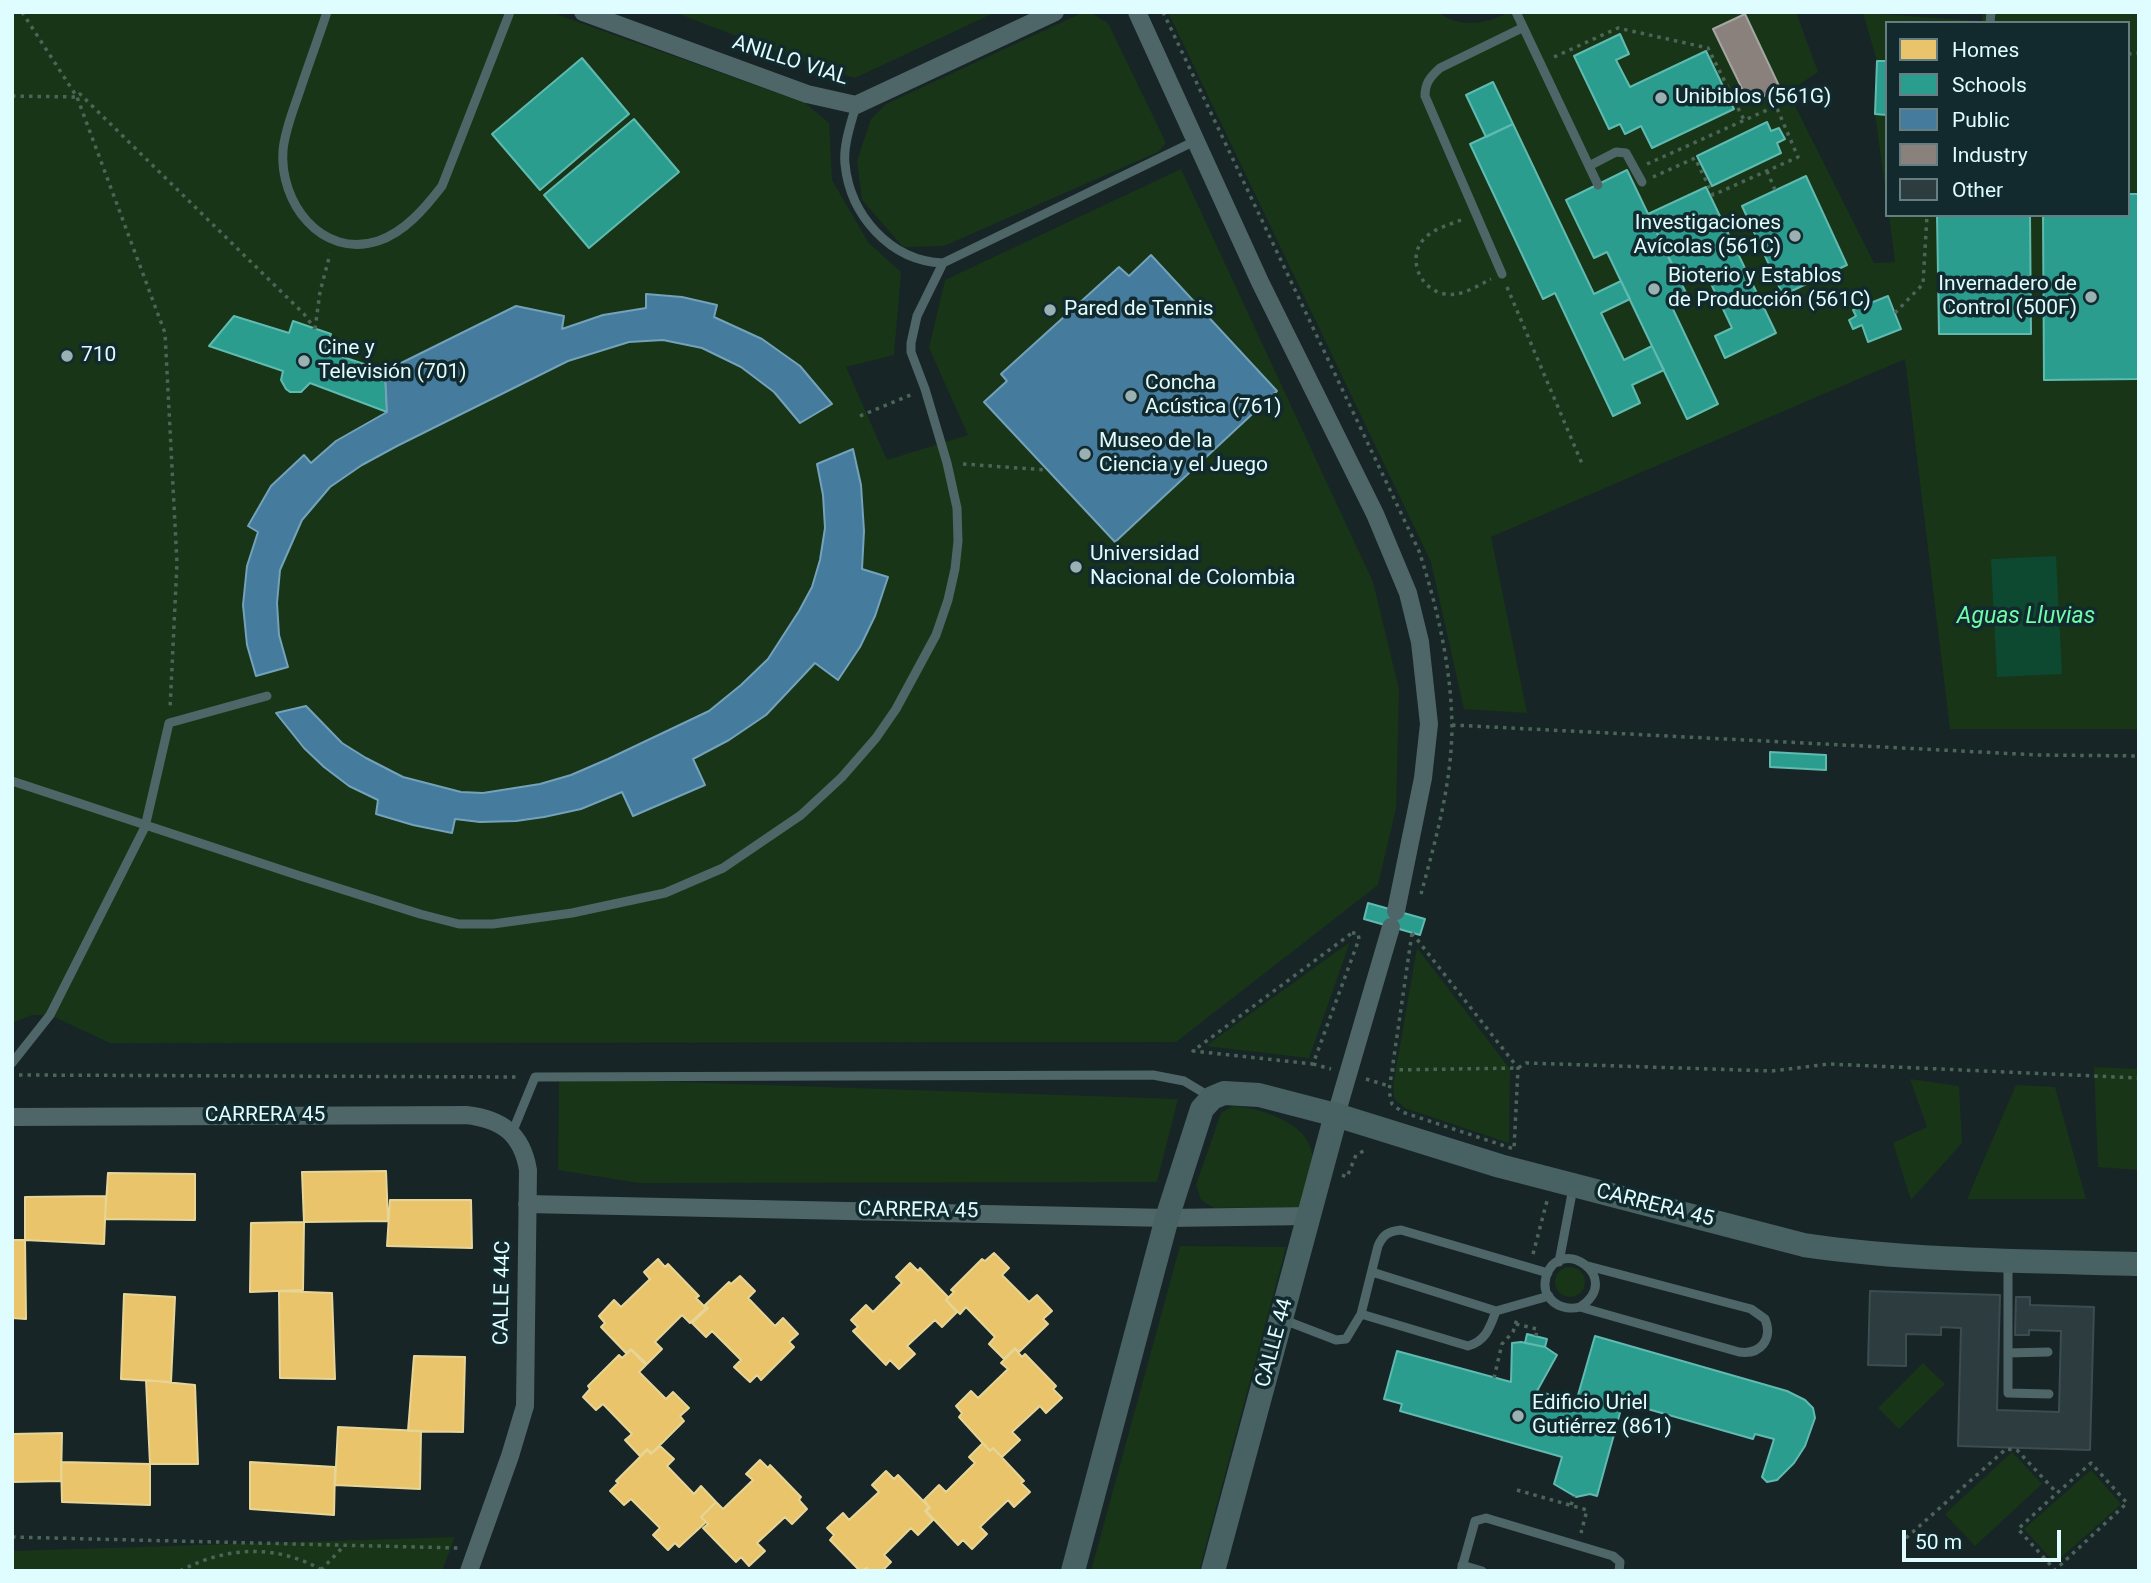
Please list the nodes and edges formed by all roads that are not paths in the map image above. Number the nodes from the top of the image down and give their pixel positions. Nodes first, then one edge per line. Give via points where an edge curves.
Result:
1 (327, 12) edge
2 (510, 12) edge
3 (583, 12) edge
4 (1055, 12) edge
5 (1137, 12) edge
6 (1516, 12) edge
7 (1521, 28) junction
8 (856, 105) junction
9 (1195, 141) junction
10 (1589, 166) junction
11 (1642, 182) road end
12 (1598, 185) dead end
13 (943, 262) junction
14 (1502, 275) road end
15 (267, 696) dead end
16 (12, 781) edge
17 (145, 827) junction
18 (12, 1063) edge
19 (1212, 1098) junction
20 (1336, 1115) junction
21 (12, 1117) edge
22 (512, 1133) junction
23 (1573, 1185) junction
24 (527, 1203) junction
25 (1309, 1216) junction
26 (1167, 1218) junction
27 (2008, 1260) junction
28 (1559, 1262) junction
29 (2139, 1264) edge
30 (1588, 1266) junction
31 (1372, 1272) junction
32 (1548, 1273) junction
33 (1549, 1296) junction
34 (1580, 1307) junction
35 (1496, 1311) junction
36 (1361, 1314) junction
37 (1282, 1319) junction
38 (2048, 1352) dead end
39 (2008, 1353) junction
40 (2049, 1394) dead end
41 (1461, 1568) edge
42 (469, 1571) edge
43 (1073, 1571) edge
44 (1213, 1571) edge
45 (1482, 1571) edge
46 (1619, 1571) edge

1 - 2 lane via 289,122 284,165 289,196 306,222 347,243 377,241 405,226 442,186
3 - 8 street, ANILLO VIAL via 807,94
4 - 8 street, ANILLO VIAL
5 - 9 street
6 - 7 lane
7 - 10 lane
7 - 14 lane via 1440,68 1425,86 1425,96
8 - 13 lane via 845,163 848,182 862,211 881,237 904,254
9 - 13 lane
9 - 20 street via 1394,556 1420,642 1429,724 1423,778 1394,919
10 - 11 lane via 1621,151 1629,156
10 - 12 lane
13 - 17 lane via 917,316 911,352 957,508 958,541 948,600 936,635 896,709 864,752 801,816 723,868 665,893 493,924 459,924 419,914
15 - 17 lane via 169,723
16 - 17 lane
17 - 18 lane via 50,1015
19 - 20 street, CARRERA 45 via 1224,1093 1259,1096
19 - 22 lane via 1184,1081 1153,1075 535,1077
19 - 26 street via 1202,1109
20 - 23 street, CARRERA 45
20 - 25 street, CALLE 44
21 - 22 street, CARRERA 45 via 467,1115 484,1117
22 - 24 street, CALLE 44C via 526,1158
23 - 27 street, CARRERA 45 via 1804,1245 1851,1252
23 - 28 lane
24 - 26 street, CARRERA 45
24 - 42 street, CALLE 44C via 525,1406
25 - 26 street, CARRERA 45
25 - 37 street, CALLE 44
26 - 43 street
27 - 29 street, CARRERA 45
27 - 39 lane
28 - 30 lane via 1574,1259
28 - 32 lane
30 - 34 lane via 1595,1288
30 - 34 lane via 1751,1309 1765,1319 1768,1333 1757,1350 1739,1352
31 - 32 lane via 1382,1238 1401,1230
31 - 35 lane
31 - 36 lane
32 - 33 lane
33 - 34 lane via 1564,1308
33 - 35 lane
35 - 36 lane via 1482,1340 1468,1346
36 - 37 lane via 1341,1340
37 - 44 street, CALLE 44
38 - 39 lane
39 - 40 lane via 2008,1393
41 - 45 lane
41 - 46 lane via 1475,1521 1486,1518 1617,1558

